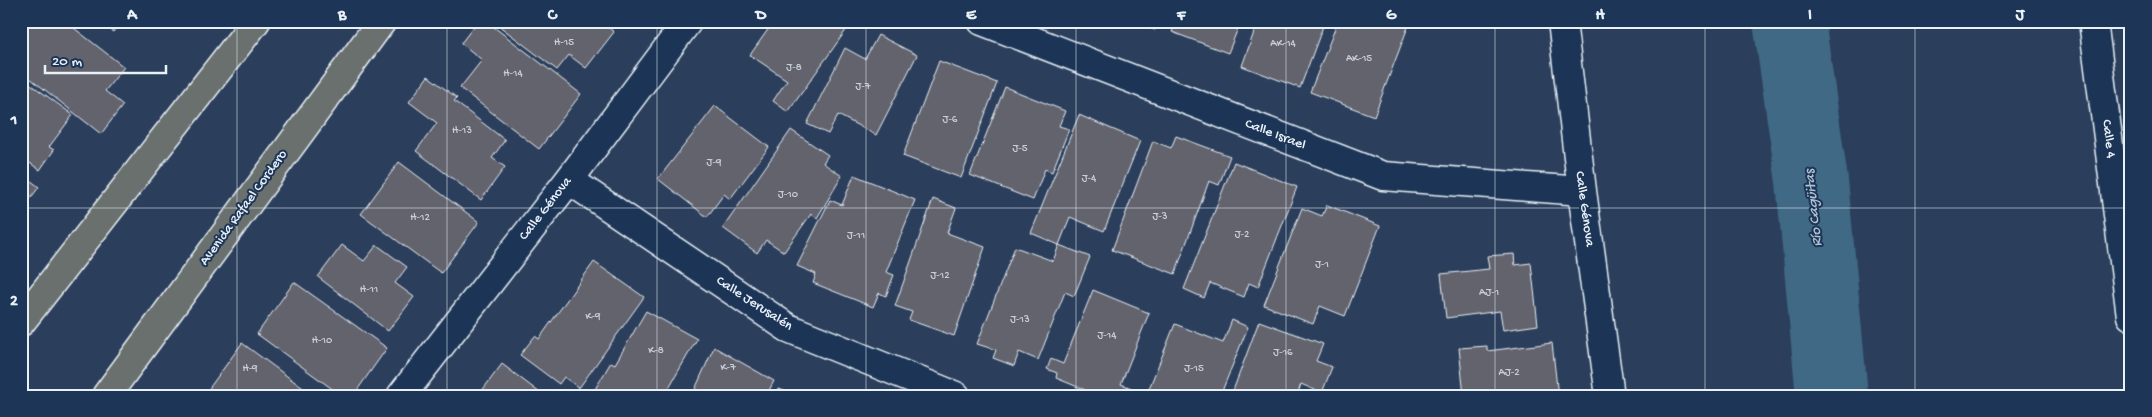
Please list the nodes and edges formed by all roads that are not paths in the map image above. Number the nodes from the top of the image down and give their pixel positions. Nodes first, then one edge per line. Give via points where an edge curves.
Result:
1 (256, 21) edge
2 (382, 21) edge
3 (688, 21) edge
4 (982, 21) edge
5 (1562, 21) edge
6 (2093, 21) edge
7 (569, 180) junction
8 (1582, 190) junction
9 (2131, 316) edge
10 (21, 322) edge
11 (106, 396) edge
12 (401, 396) edge
13 (956, 396) edge
14 (1610, 396) edge

1 - 10 main road
2 - 11 main road, Avenida Rafael Cordero
3 - 7 street, Calle Génova
4 - 8 street, Calle Israel via 1383,176
5 - 8 street, Calle Génova
6 - 9 street, Calle 4
7 - 12 street, Calle Génova
7 - 13 street, Calle Jerusalén via 788,328
8 - 14 street, Calle Génova

